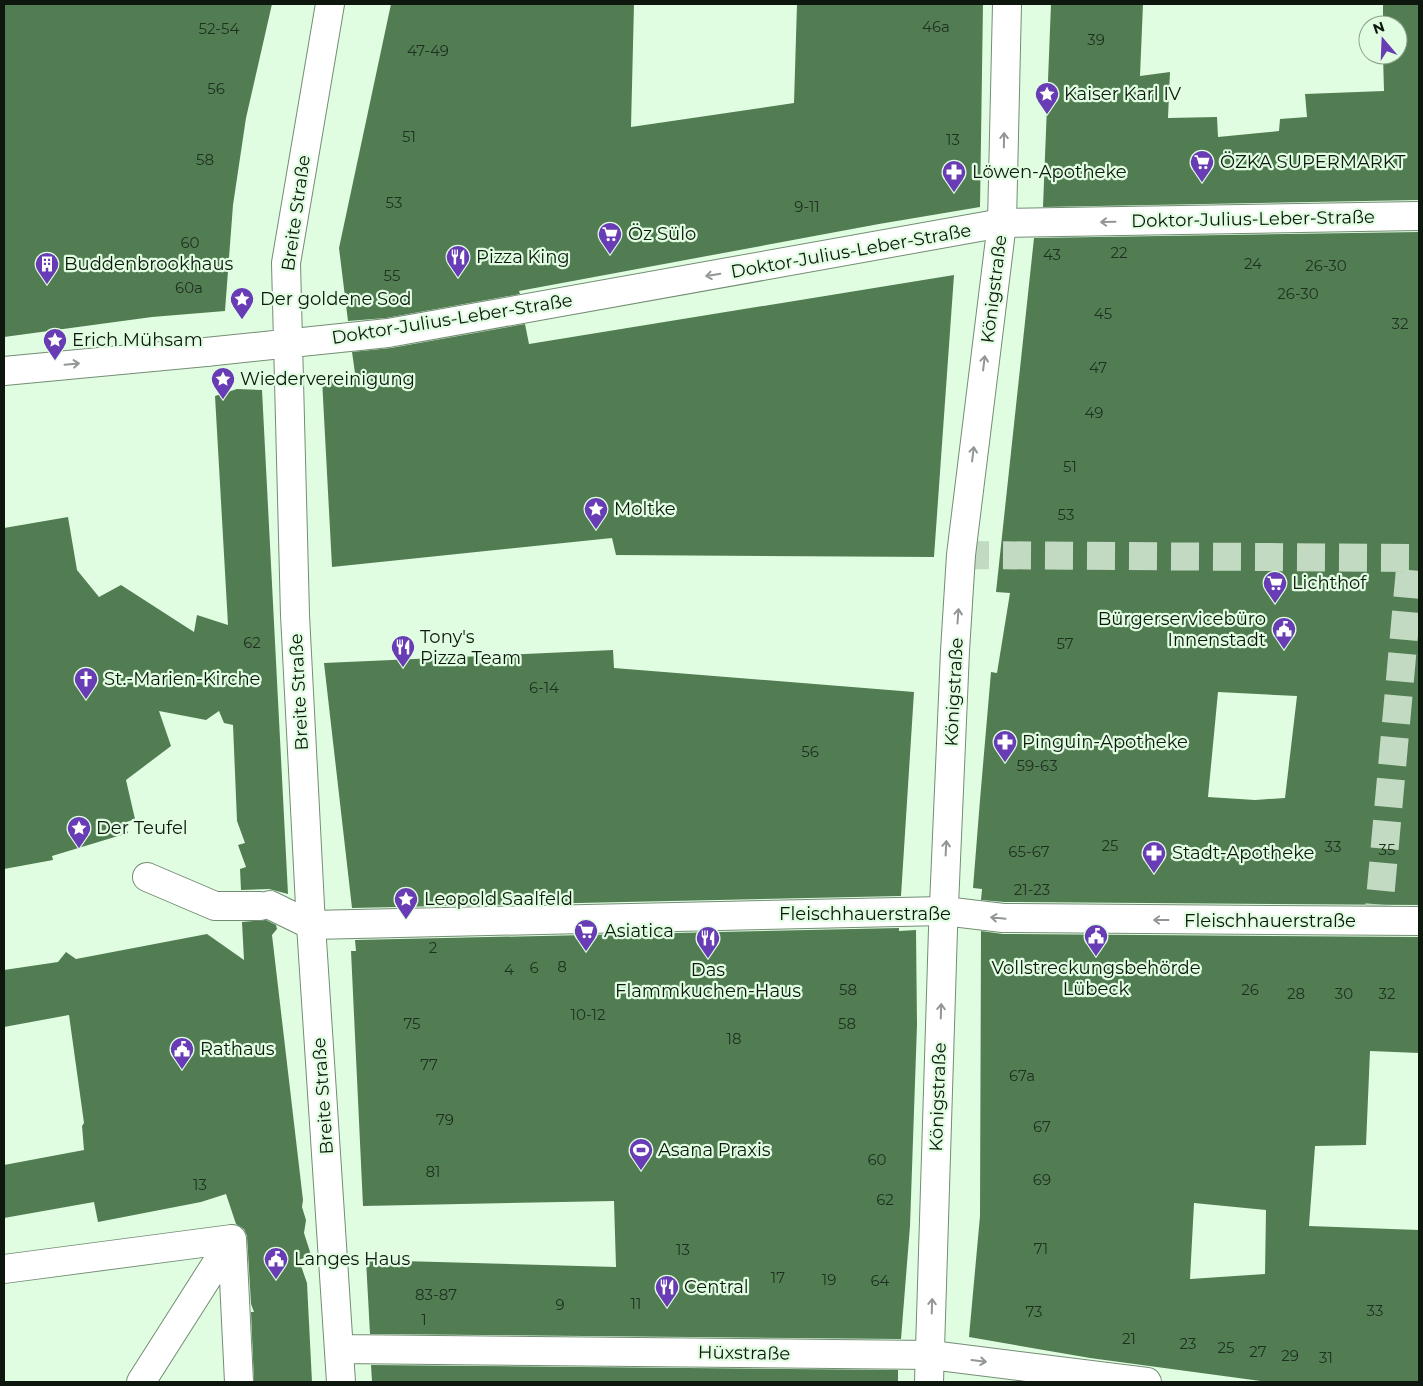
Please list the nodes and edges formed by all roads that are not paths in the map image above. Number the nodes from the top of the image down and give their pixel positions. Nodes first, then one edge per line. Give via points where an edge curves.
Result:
1 (330, 4) edge
2 (1007, 4) edge
3 (1419, 216) edge
4 (1002, 223) junction
5 (288, 343) junction
6 (5, 371) edge
7 (147, 877) dead end
8 (944, 911) junction
9 (1419, 921) edge
10 (311, 925) junction
11 (232, 1240) junction
12 (4, 1270) edge
13 (339, 1349) junction
14 (931, 1355) junction
15 (141, 1382) edge
16 (239, 1382) edge
17 (341, 1382) edge
18 (929, 1382) edge
19 (1147, 1382) edge

1 - 5 street, Breite Straße via 286,262
4 -> 2 street, Königstraße
3 -> 4 street, Doktor-Julius-Leber-Straße
4 -> 5 street, Doktor-Julius-Leber-Straße via 388,333
8 -> 4 street, Königstraße via 962,555
6 -> 5 street, Doktor-Julius-Leber-Straße
5 - 10 street, Breite Straße via 295,615
7 - 10 street via 215,906 265,906
9 -> 8 street, Fleischhauerstraße via 1003,918
8 - 10 street, Fleischhauerstraße
14 -> 8 street, Königstraße
10 - 13 street, Breite Straße
11 - 12 street
11 - 15 street
11 - 16 street
13 - 14 street, Hüxstraße
13 - 17 street, Breite Straße
14 - 18 street, Königstraße
14 -> 19 street, Hüxstraße

